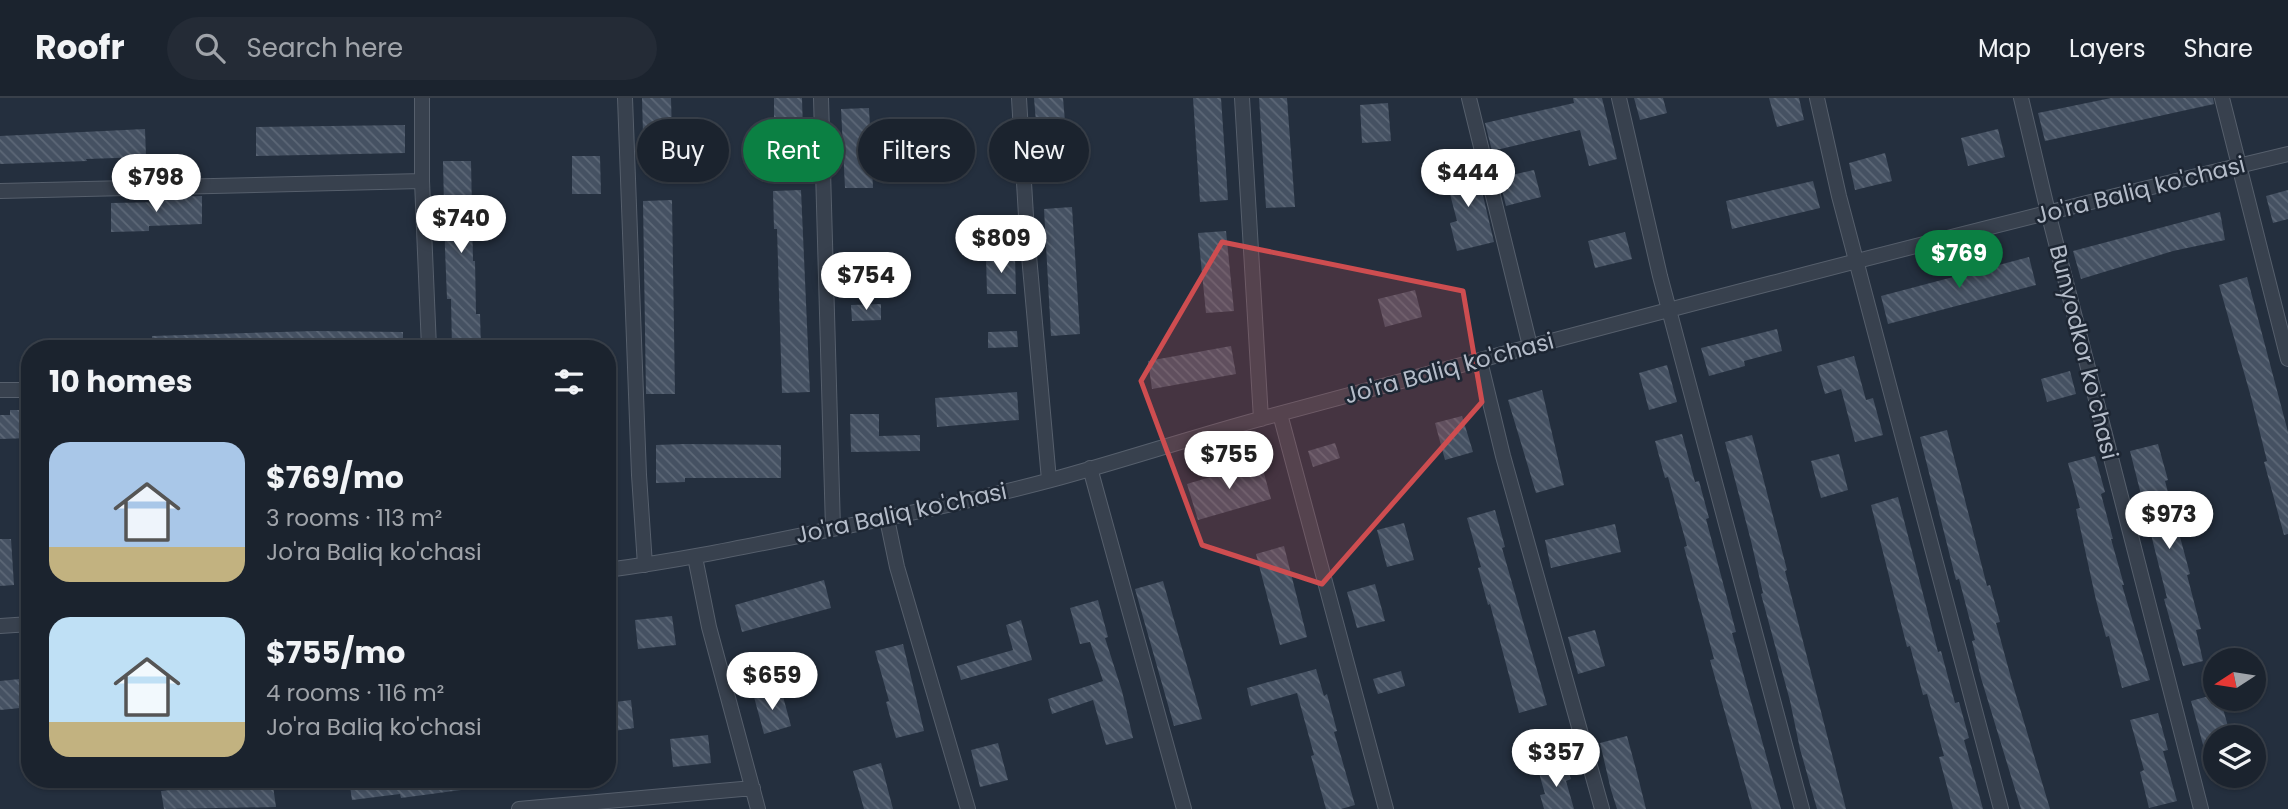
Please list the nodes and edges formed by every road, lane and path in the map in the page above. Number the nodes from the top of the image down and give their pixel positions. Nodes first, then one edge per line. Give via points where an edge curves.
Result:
1 (422, 98) edge
2 (625, 98) edge
3 (821, 98) edge
4 (1019, 98) edge
5 (1242, 98) edge
6 (1469, 98) edge
7 (1619, 98) edge
8 (1817, 98) edge
9 (2021, 98) edge
10 (2222, 98) edge
11 (2288, 154) edge
12 (2238, 166) junction
13 (422, 181) junction
14 (0, 191) edge
15 (2048, 212) junction
16 (1857, 261) junction
17 (1670, 308) junction
18 (429, 340) edge
19 (1530, 346) junction
20 (2288, 359) edge
21 (1480, 361) junction
22 (0, 390) edge
23 (21, 390) edge
24 (1280, 414) junction
25 (1261, 419) junction
26 (1090, 468) junction
27 (1049, 480) junction
28 (887, 519) junction
29 (833, 529) junction
30 (695, 557) junction
31 (645, 565) junction
32 (616, 569) edge
33 (21, 625) edge
34 (0, 626) edge
35 (752, 788) junction
36 (519, 809) edge
37 (758, 809) edge
38 (968, 809) edge
39 (1184, 809) edge
40 (1386, 809) edge
41 (1602, 809) edge
42 (1802, 809) edge
43 (2001, 809) edge
44 (2202, 809) edge

1 - 13 street
2 - 31 street
3 - 29 street
4 - 27 street
5 - 25 street
6 - 19 street
7 - 17 street
8 - 16 street
9 - 15 street, Bunyodkor ko'chasi
10 - 12 street
11 - 12 street, Jo'ra Baliq ko'chasi
12 - 15 street, Jo'ra Baliq ko'chasi
12 - 20 street
13 - 14 street
13 - 18 street
15 - 16 street, Jo'ra Baliq ko'chasi
15 - 44 street, Bunyodkor ko'chasi
16 - 17 street, Jo'ra Baliq ko'chasi
16 - 43 street
17 - 19 street, Jo'ra Baliq ko'chasi
17 - 42 street
19 - 21 street, Jo'ra Baliq ko'chasi
21 - 24 street, Jo'ra Baliq ko'chasi
21 - 41 street
22 - 23 street
24 - 25 street, Jo'ra Baliq ko'chasi
24 - 40 street
25 - 26 street, Jo'ra Baliq ko'chasi
26 - 27 street, Jo'ra Baliq ko'chasi
26 - 39 street
27 - 28 street, Jo'ra Baliq ko'chasi
28 - 29 street, Jo'ra Baliq ko'chasi
28 - 38 street
29 - 30 street, Jo'ra Baliq ko'chasi
30 - 31 street, Jo'ra Baliq ko'chasi
30 - 35 street
31 - 32 street, Jo'ra Baliq ko'chasi
33 - 34 street
35 - 36 street
35 - 37 street

